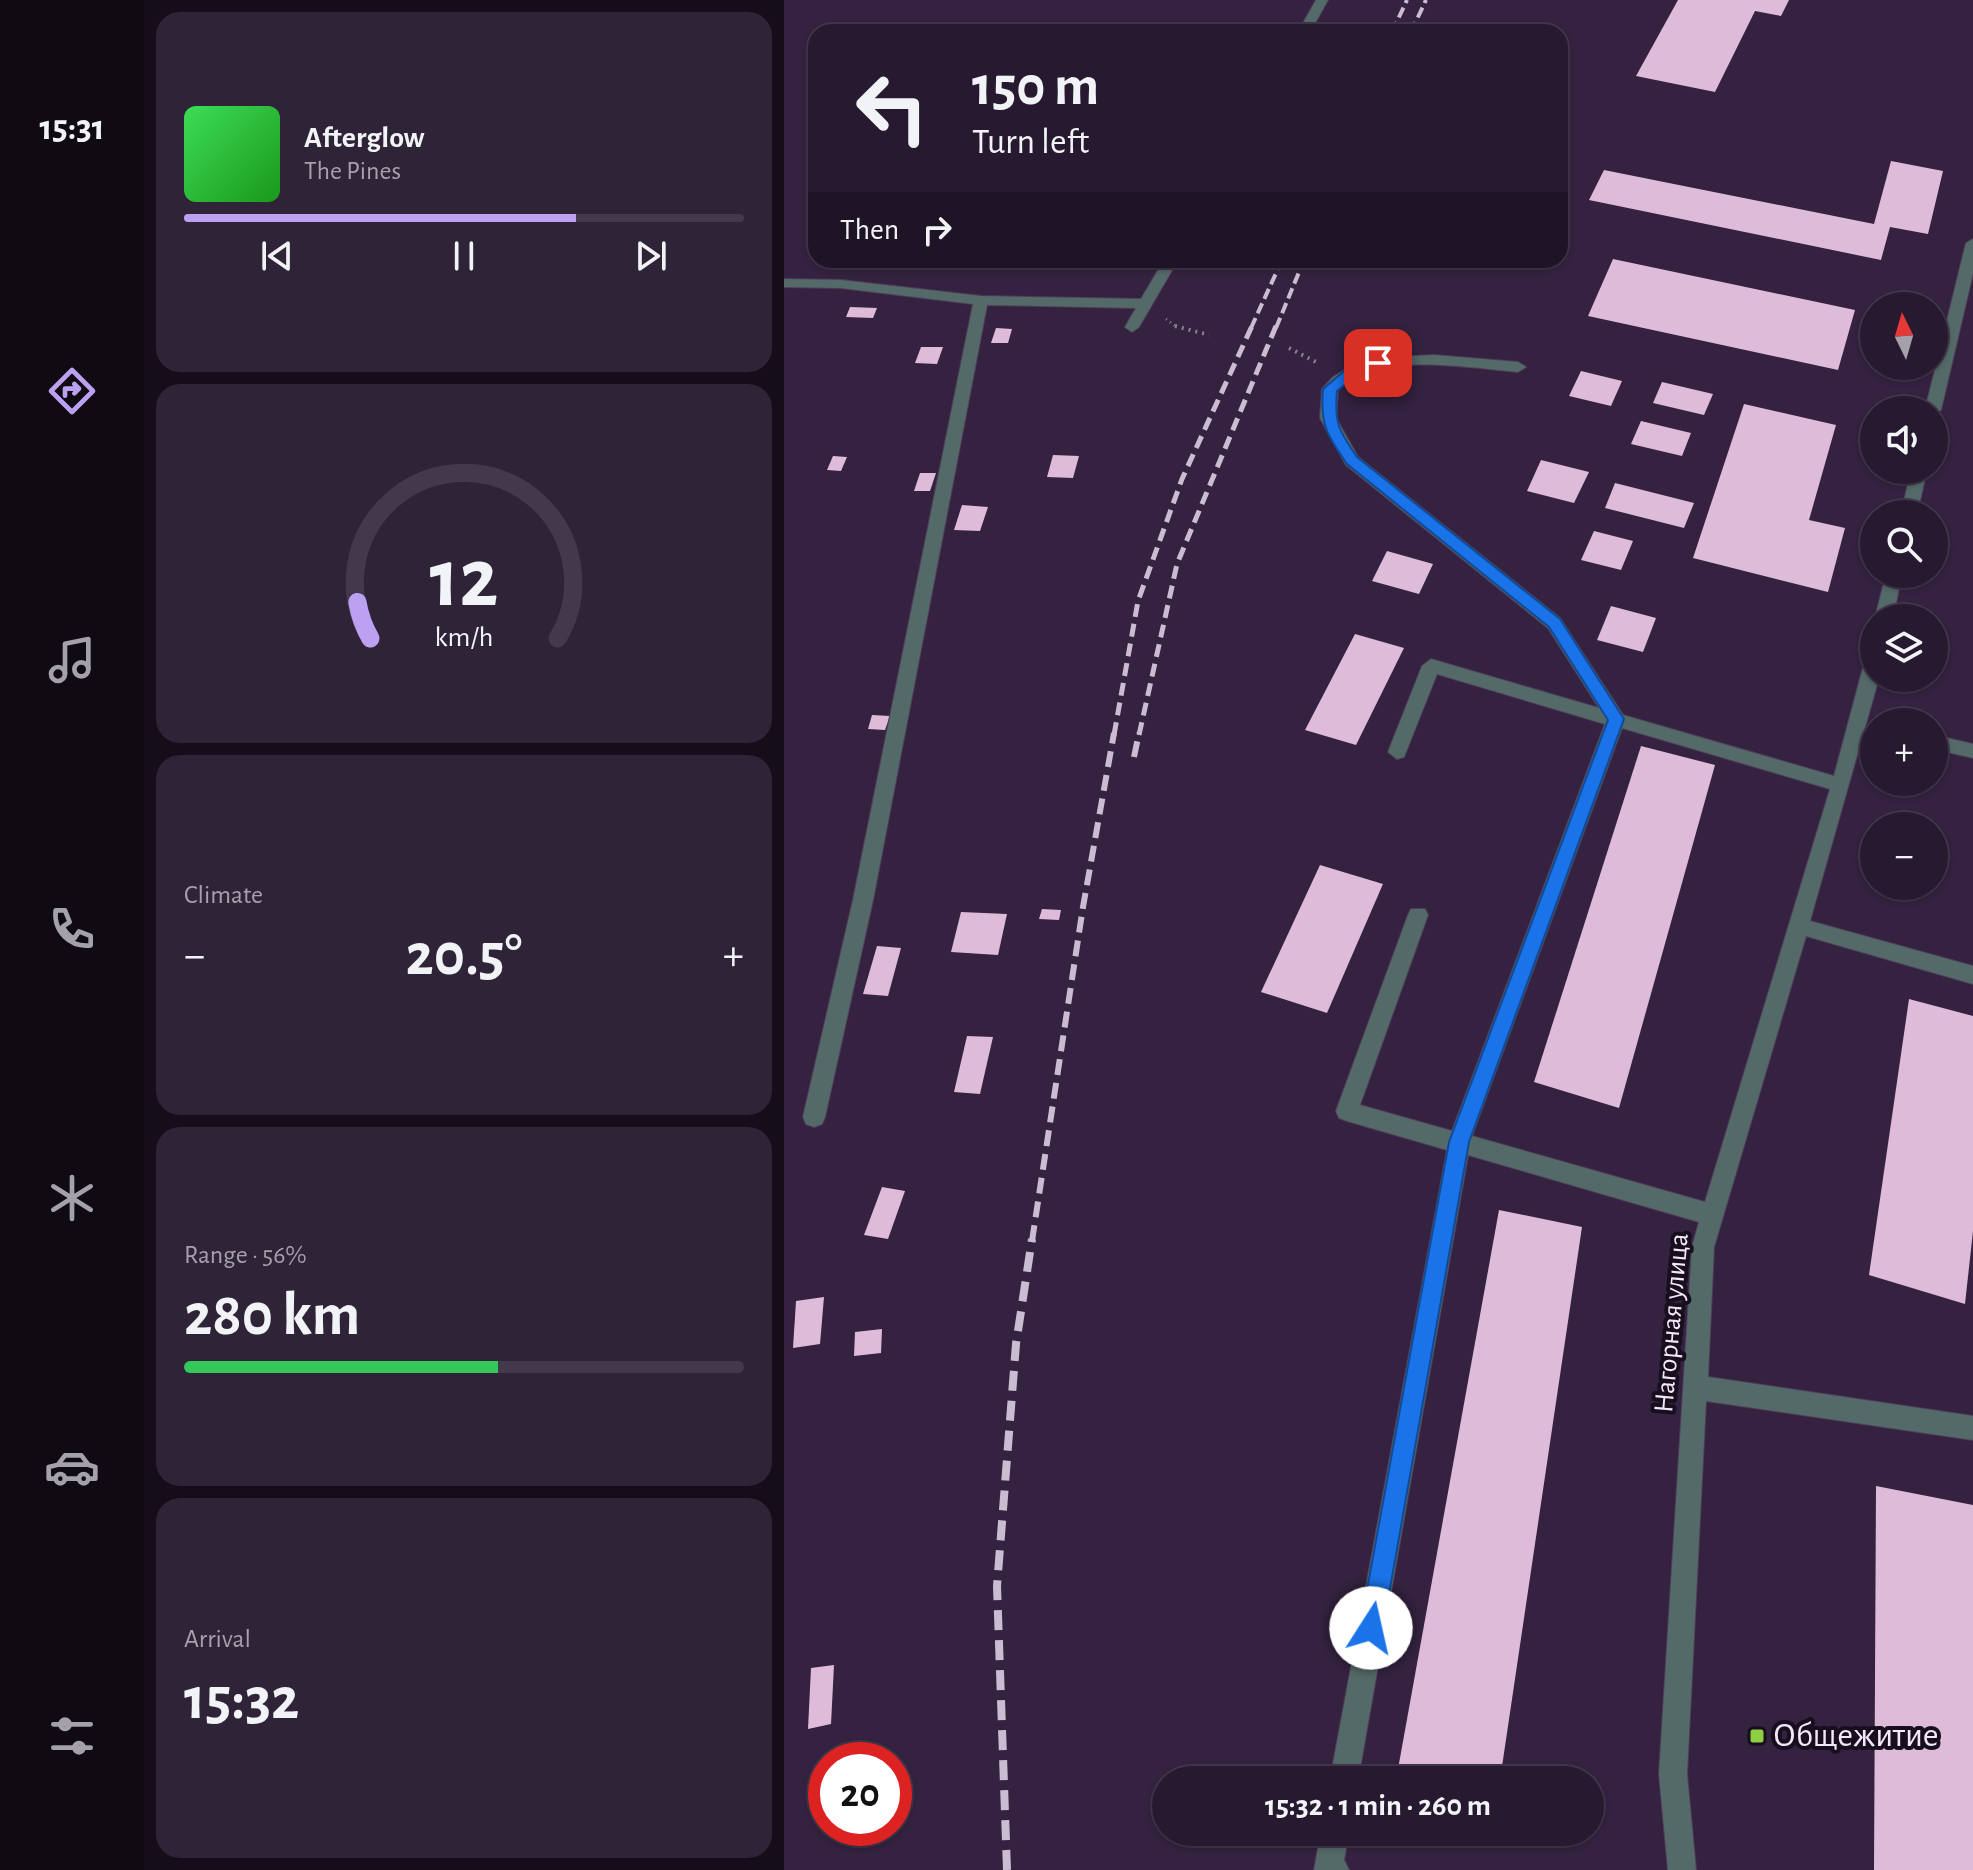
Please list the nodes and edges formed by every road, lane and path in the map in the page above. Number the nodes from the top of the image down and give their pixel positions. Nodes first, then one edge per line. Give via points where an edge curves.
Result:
1 (1322, 0) edge
2 (1308, 24) edge
3 (1973, 243) edge
4 (1166, 268) edge
5 (784, 283) edge
6 (981, 300) junction
7 (1145, 304) junction
8 (1132, 327) dead end
9 (1209, 335) dead end
10 (1518, 367) dead end
11 (1936, 396) edge
12 (1616, 719) junction
13 (1860, 740) edge
14 (1948, 745) edge
15 (1973, 751) edge
16 (1397, 752) dead end
17 (1841, 785) junction
18 (1418, 915) dead end
19 (1799, 926) junction
20 (1973, 975) edge
21 (814, 1117) dead end
22 (1459, 1142) junction
23 (1713, 1215) junction
24 (1695, 1387) junction
25 (1973, 1428) edge
26 (1347, 1766) edge
27 (1332, 1846) edge
28 (1335, 1870) edge
29 (1682, 1870) edge

1 - 2 street
3 - 11 street
4 - 7 street
5 - 6 street
6 - 7 street
6 - 21 street via 863,900
7 - 8 street
7 - 9 path via 1178,328
10 - 12 street via 1434,360 1378,363 1338,380 1330,389 1328,418 1352,461 1554,623
12 - 16 street via 1431,666
12 - 17 street
12 - 22 street
13 - 17 street, Нагорная улица
14 - 15 street
17 - 19 street, Нагорная улица
18 - 22 street via 1347,1111
19 - 20 street
19 - 23 street, Нагорная улица
22 - 23 street
22 - 26 street
23 - 24 street, Нагорная улица via 1703,1247
24 - 25 street
24 - 29 street, Нагорная улица via 1673,1774
27 - 28 street via 1328,1869

